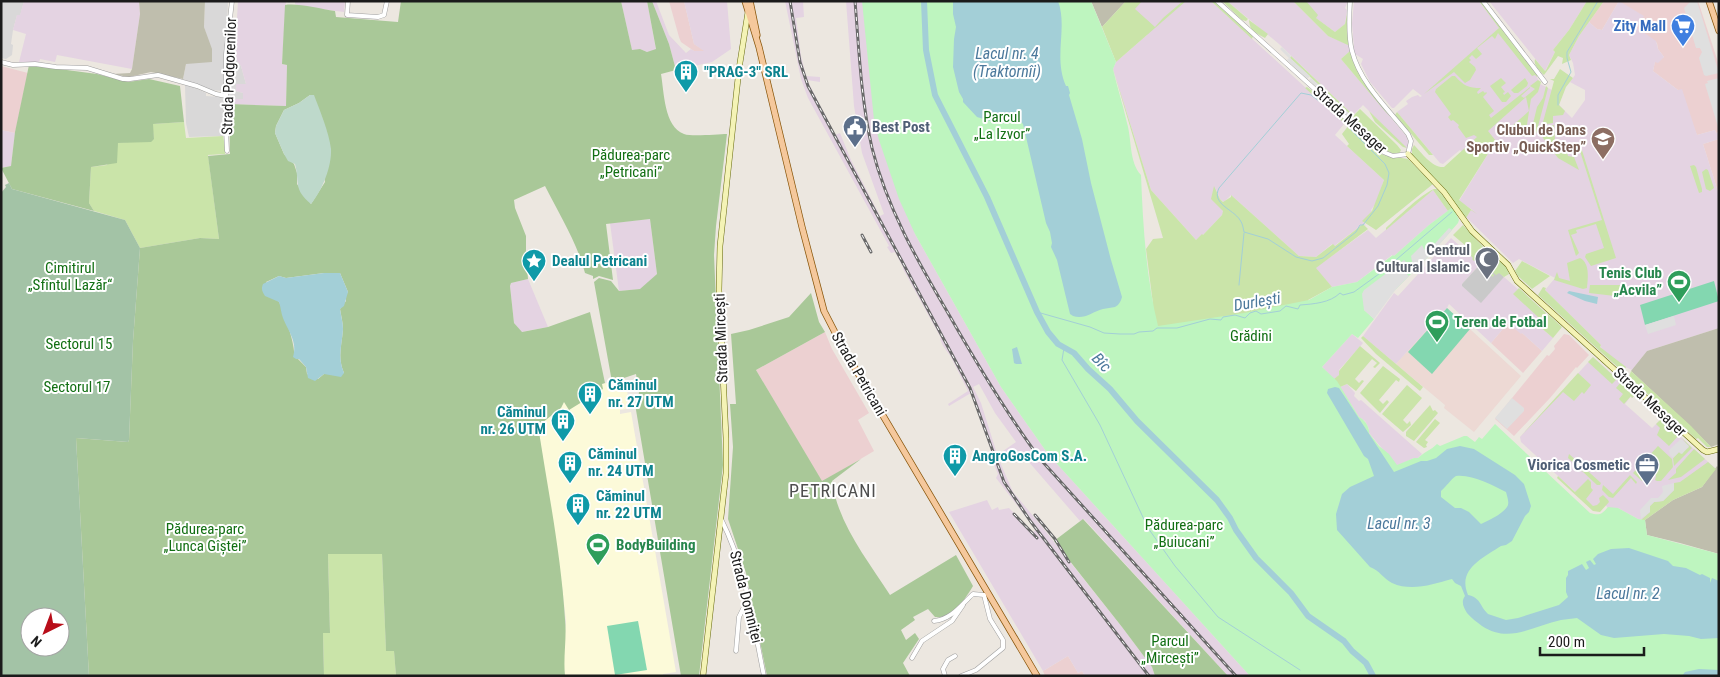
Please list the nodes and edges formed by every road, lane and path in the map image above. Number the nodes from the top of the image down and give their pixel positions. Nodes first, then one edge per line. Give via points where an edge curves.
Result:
1 (232, 1) edge
2 (348, 1) edge
3 (387, 1) edge
4 (745, 1) edge
5 (750, 1) edge
6 (1218, 1) edge
7 (1350, 1) edge
8 (1483, 1) edge
9 (1709, 1) edge
10 (748, 11) junction
11 (1719, 31) edge
12 (757, 40) junction
13 (1, 62) edge
14 (1545, 82) dead end
15 (226, 96) junction
16 (227, 150) dead end
17 (1408, 154) junction
18 (1719, 449) edge
19 (721, 520) junction
20 (986, 594) junction
21 (748, 598) junction
22 (963, 605) junction
23 (934, 621) dead end
24 (736, 651) dead end
25 (955, 656) dead end
26 (912, 658) dead end
27 (703, 676) edge
28 (764, 676) edge
29 (945, 676) edge
30 (961, 676) edge
31 (1037, 676) edge

1 - 15 street, Strada Podgorenilor via 226,54
2 - 3 street via 347,15 381,16
4 - 10 main road, Strada Petricani
5 - 10 main road, Strada Mircești
5 - 12 main road, Strada Petricani
6 - 17 street, Strada Mesager via 1381,151 1393,156
7 - 17 street via 1354,59 1372,89 1408,134 1411,141
8 - 14 street
9 - 11 main road
10 - 12 main road, Strada Petricani
10 - 19 main road, Strada Mircești via 719,261 726,438
12 - 20 main road, Strada Petricani via 824,311
13 - 15 street via 87,68 123,78 158,75
15 - 16 street, Strada Podgorenilor
17 - 18 main road, Strada Mesager via 1472,231 1508,265 1517,281 1703,450
19 - 21 street, Strada Domniței via 740,563
19 - 27 main road, Strada Mircești
20 - 22 street via 973,594
20 - 30 street via 990,619 1003,648 977,672
20 - 31 main road, Strada Petricani
21 - 24 street via 739,617
21 - 28 street, Strada Domniței
22 - 23 street via 946,618
22 - 26 street via 952,621 922,641
25 - 29 street via 943,669

